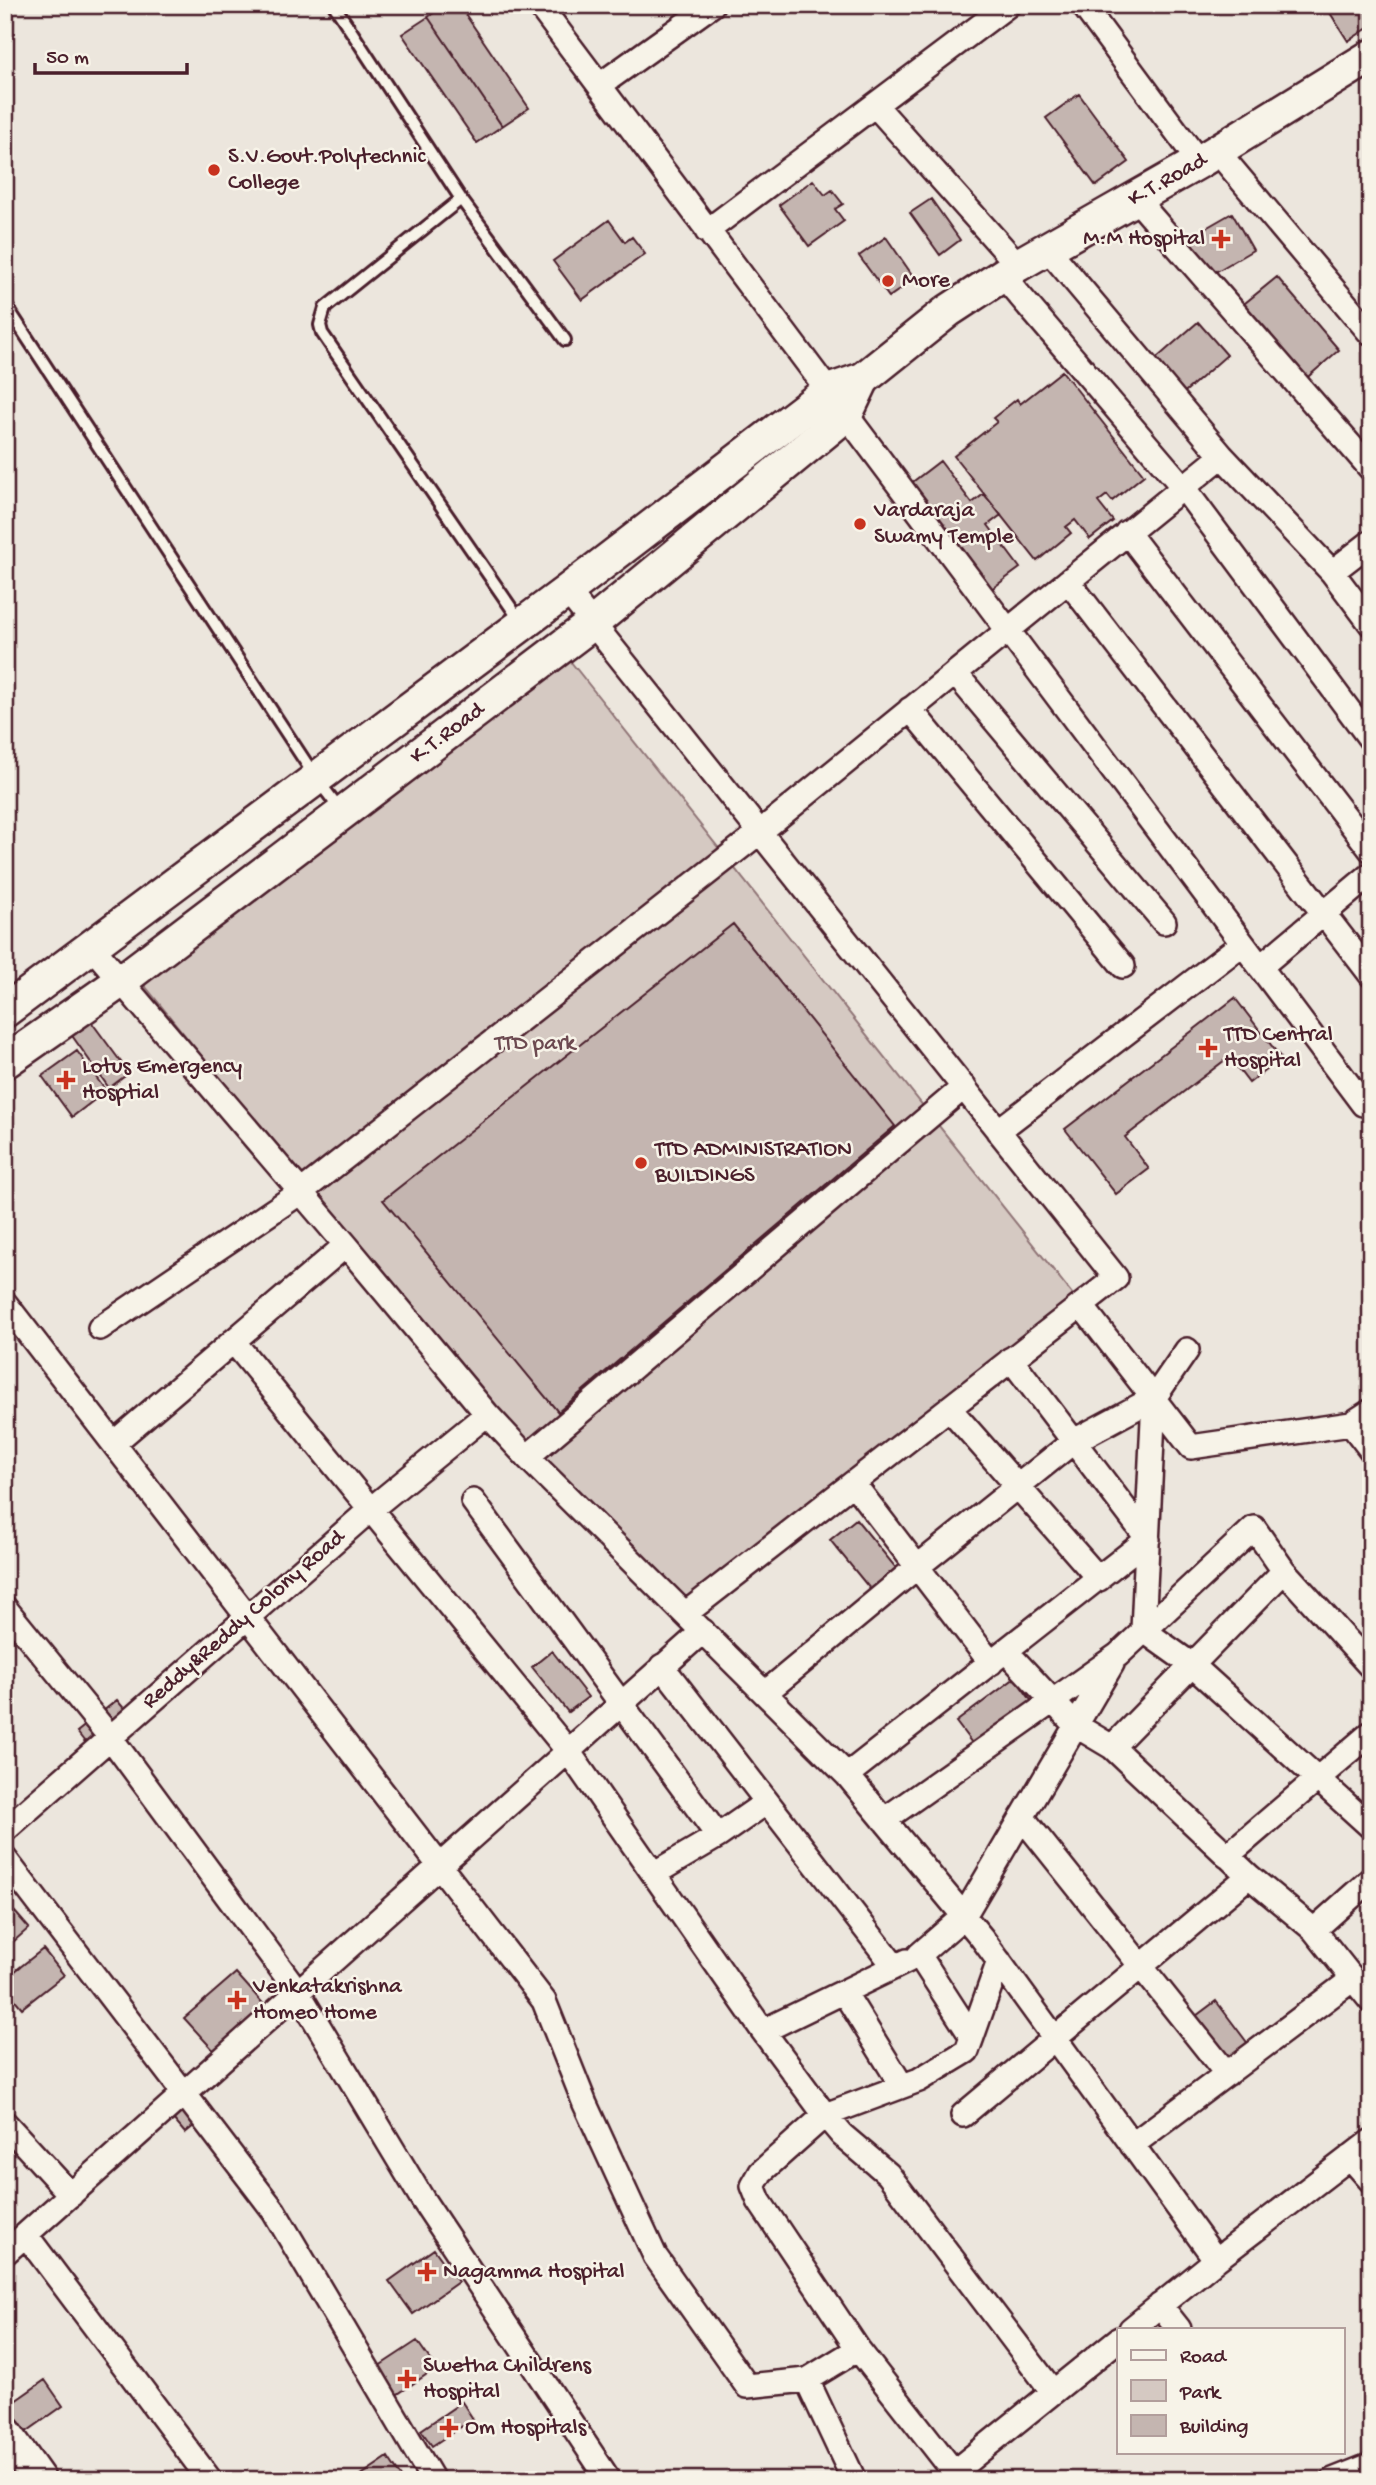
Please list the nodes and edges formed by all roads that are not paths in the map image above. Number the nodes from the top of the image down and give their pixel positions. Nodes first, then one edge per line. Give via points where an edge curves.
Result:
1 (334, 5) edge
2 (539, 5) edge
3 (712, 5) edge
4 (1008, 5) edge
5 (1083, 5) edge
6 (1369, 61) edge
7 (600, 85) junction
8 (876, 105) junction
9 (1208, 157) junction
10 (461, 199) junction
11 (1136, 199) junction
12 (707, 231) junction
13 (1047, 248) junction
14 (1010, 271) junction
15 (5, 304) edge
16 (1371, 334) edge
17 (565, 340) dead end
18 (837, 403) junction
19 (1222, 456) junction
20 (1371, 470) edge
21 (1183, 487) junction
22 (1127, 532) junction
23 (1371, 542) edge
24 (1332, 572) junction
25 (1068, 581) junction
26 (567, 591) junction
27 (593, 623) junction
28 (522, 624) junction
29 (1371, 624) edge
30 (1007, 631) junction
31 (955, 673) junction
32 (910, 709) junction
33 (1371, 740) edge
34 (316, 778) junction
35 (342, 813) junction
36 (760, 832) junction
37 (1371, 850) edge
38 (1371, 874) edge
39 (1324, 914) junction
40 (1164, 922) dead end
41 (1242, 944) junction
42 (92, 947) junction
43 (1123, 966) dead end
44 (1259, 967) junction
45 (1371, 975) edge
46 (121, 981) junction
47 (5, 1011) edge
48 (5, 1062) edge
49 (964, 1087) junction
50 (1363, 1104) dead end
51 (998, 1131) junction
52 (301, 1192) junction
53 (346, 1245) junction
54 (5, 1303) edge
55 (1081, 1305) junction
56 (100, 1328) dead end
57 (233, 1341) junction
58 (1187, 1350) dead end
59 (1011, 1359) junction
60 (1154, 1398) junction
61 (949, 1408) junction
62 (1371, 1411) edge
63 (487, 1415) junction
64 (1351, 1424) junction
65 (1074, 1441) junction
66 (114, 1443) junction
67 (1371, 1450) edge
68 (527, 1457) junction
69 (853, 1483) junction
70 (1018, 1487) junction
71 (473, 1501) dead end
72 (371, 1509) junction
73 (1149, 1539) junction
74 (917, 1567) junction
75 (1284, 1571) junction
76 (1099, 1579) junction
77 (5, 1608) edge
78 (685, 1614) junction
79 (248, 1616) junction
80 (1145, 1630) junction
81 (703, 1631) junction
82 (1118, 1655) junction
83 (998, 1657) junction
84 (1192, 1665) junction
85 (662, 1666) junction
86 (1371, 1667) edge
87 (765, 1693) junction
88 (1053, 1701) junction
89 (622, 1702) junction
90 (1077, 1724) junction
91 (1371, 1733) edge
92 (110, 1737) junction
93 (1112, 1747) junction
94 (568, 1751) junction
95 (847, 1775) junction
96 (1318, 1779) junction
97 (767, 1802) junction
98 (1022, 1817) junction
99 (884, 1820) junction
100 (1371, 1827) edge
101 (5, 1830) edge
102 (718, 1836) junction
103 (1227, 1856) junction
104 (5, 1859) edge
105 (440, 1866) junction
106 (655, 1873) junction
107 (1249, 1876) junction
108 (1371, 1880) edge
109 (964, 1916) junction
110 (1314, 1930) junction
111 (919, 1955) junction
112 (999, 1961) junction
113 (895, 1967) junction
114 (1140, 1967) junction
115 (1353, 1979) junction
116 (298, 1992) junction
117 (844, 1992) junction
118 (1371, 2001) edge
119 (763, 2031) junction
120 (972, 2037) junction
121 (1055, 2038) junction
122 (1227, 2074) junction
123 (902, 2086) junction
124 (184, 2094) junction
125 (825, 2115) junction
126 (963, 2115) dead end
127 (5, 2123) edge
128 (1371, 2141) edge
129 (1132, 2145) junction
130 (1350, 2157) junction
131 (1371, 2181) edge
132 (71, 2195) junction
133 (26, 2235) junction
134 (5, 2253) edge
135 (1216, 2260) junction
136 (1160, 2305) junction
137 (1131, 2328) edge
138 (1178, 2328) edge
139 (1117, 2341) edge
140 (858, 2349) junction
141 (807, 2380) junction
142 (1053, 2392) junction
143 (5, 2432) edge
144 (5, 2461) edge
145 (1371, 2465) edge
146 (957, 2476) edge
147 (20, 2480) edge
148 (39, 2480) edge
149 (210, 2480) edge
150 (433, 2480) edge
151 (609, 2480) edge
152 (854, 2480) edge
153 (1333, 2480) edge

1 - 10 lane
2 - 7 street
3 - 7 street
4 - 8 street
5 - 9 street
6 - 9 main road, K.T.Road
7 - 12 street
8 - 12 street
8 - 14 street
9 - 11 main road, K.T.Road
9 - 16 street
10 - 17 lane
10 - 28 lane via 325,308 320,325
11 - 13 main road, K.T.Road
11 - 20 street
12 - 18 street
13 - 14 main road, K.T.Road
13 - 19 street
14 - 18 main road, K.T.Road via 948,311
14 - 21 street
15 - 34 lane
18 - 26 main road, K.T.Road
18 - 27 main road, K.T.Road
18 - 30 street
19 - 21 street
19 - 24 street
21 - 22 street
21 - 33 street
22 - 25 street
22 - 37 street
23 - 24 street
24 - 29 street
25 - 30 street
25 - 39 street
26 - 27 street
26 - 28 main road, K.T.Road
27 - 35 main road, K.T.Road
27 - 36 street
28 - 34 main road, K.T.Road
30 - 31 street
30 - 41 street
31 - 32 street
31 - 40 street
32 - 36 street
32 - 43 street
34 - 35 lane
34 - 42 main road, K.T.Road
35 - 46 main road, K.T.Road
36 - 49 street
36 - 52 street
38 - 39 street
39 - 44 street
39 - 45 street
41 - 44 street
41 - 51 street
42 - 46 street
42 - 47 main road, K.T.Road
44 - 50 street
46 - 48 main road, K.T.Road
46 - 52 street
49 - 51 street
49 - 68 street
51 - 55 street via 1116,1278
52 - 53 street
52 - 56 street
53 - 57 street
53 - 63 street
54 - 66 street
55 - 59 street
55 - 60 street
57 - 66 street
57 - 72 street
58 - 60 street
59 - 61 street
59 - 65 street
60 - 64 street via 1191,1447
60 - 65 street
60 - 73 street
61 - 69 street
61 - 70 street
62 - 64 street
63 - 68 street
63 - 72 street, Reddy&Reddy Colony Road
64 - 67 street
65 - 70 street
65 - 73 street
66 - 79 street
68 - 78 street
69 - 74 street
69 - 78 street
70 - 74 street
70 - 76 street
71 - 89 street
72 - 79 street, Reddy&Reddy Colony Road
72 - 94 street
73 - 76 street
73 - 80 street
74 - 83 street
74 - 87 street
75 - 80 street via 1254,1528
75 - 84 street
75 - 86 street
76 - 83 street
77 - 92 street
78 - 81 street
79 - 92 street, Reddy&Reddy Colony Road
79 - 105 street
80 - 82 street
80 - 84 street
81 - 85 street
81 - 87 street
82 - 88 street
82 - 90 street
83 - 88 street
83 - 95 street
84 - 93 street
84 - 96 street
85 - 89 street
85 - 97 street
87 - 95 street
88 - 90 street
88 - 99 street
89 - 94 street
89 - 102 street
90 - 93 street
90 - 98 street
91 - 96 street
92 - 101 street, Reddy&Reddy Colony Road
92 - 116 street
93 - 103 street
94 - 105 street
94 - 106 street
95 - 99 street
96 - 100 street
96 - 103 street
97 - 102 street
97 - 113 street
98 - 109 street
98 - 114 street
99 - 109 street
102 - 106 street
103 - 107 street
104 - 124 street
105 - 116 street
105 - 141 street via 544,2001 655,2256 747,2386
106 - 119 street
107 - 110 street
107 - 114 street
108 - 110 street
109 - 111 street
109 - 112 street
110 - 115 street
111 - 113 street
111 - 120 street
112 - 120 street
112 - 121 street
113 - 117 street
114 - 121 street
114 - 122 street
115 - 118 street
115 - 122 street
116 - 124 street
116 - 151 street via 423,2200
117 - 119 street
117 - 123 street
119 - 125 street
120 - 123 street via 967,2052
121 - 126 street
121 - 129 street
122 - 129 street
123 - 125 street
124 - 132 street
124 - 150 street via 274,2211
125 - 140 street via 761,2172 753,2186
125 - 142 street via 888,2174
127 - 132 street
128 - 130 street
129 - 135 street
130 - 131 street
130 - 135 street
132 - 133 street
133 - 134 street
133 - 149 street
135 - 136 street
136 - 137 street
136 - 138 street
139 - 142 street
140 - 141 street
140 - 146 street
141 - 152 street
142 - 146 street
143 - 148 main road
144 - 147 main road
145 - 153 street

